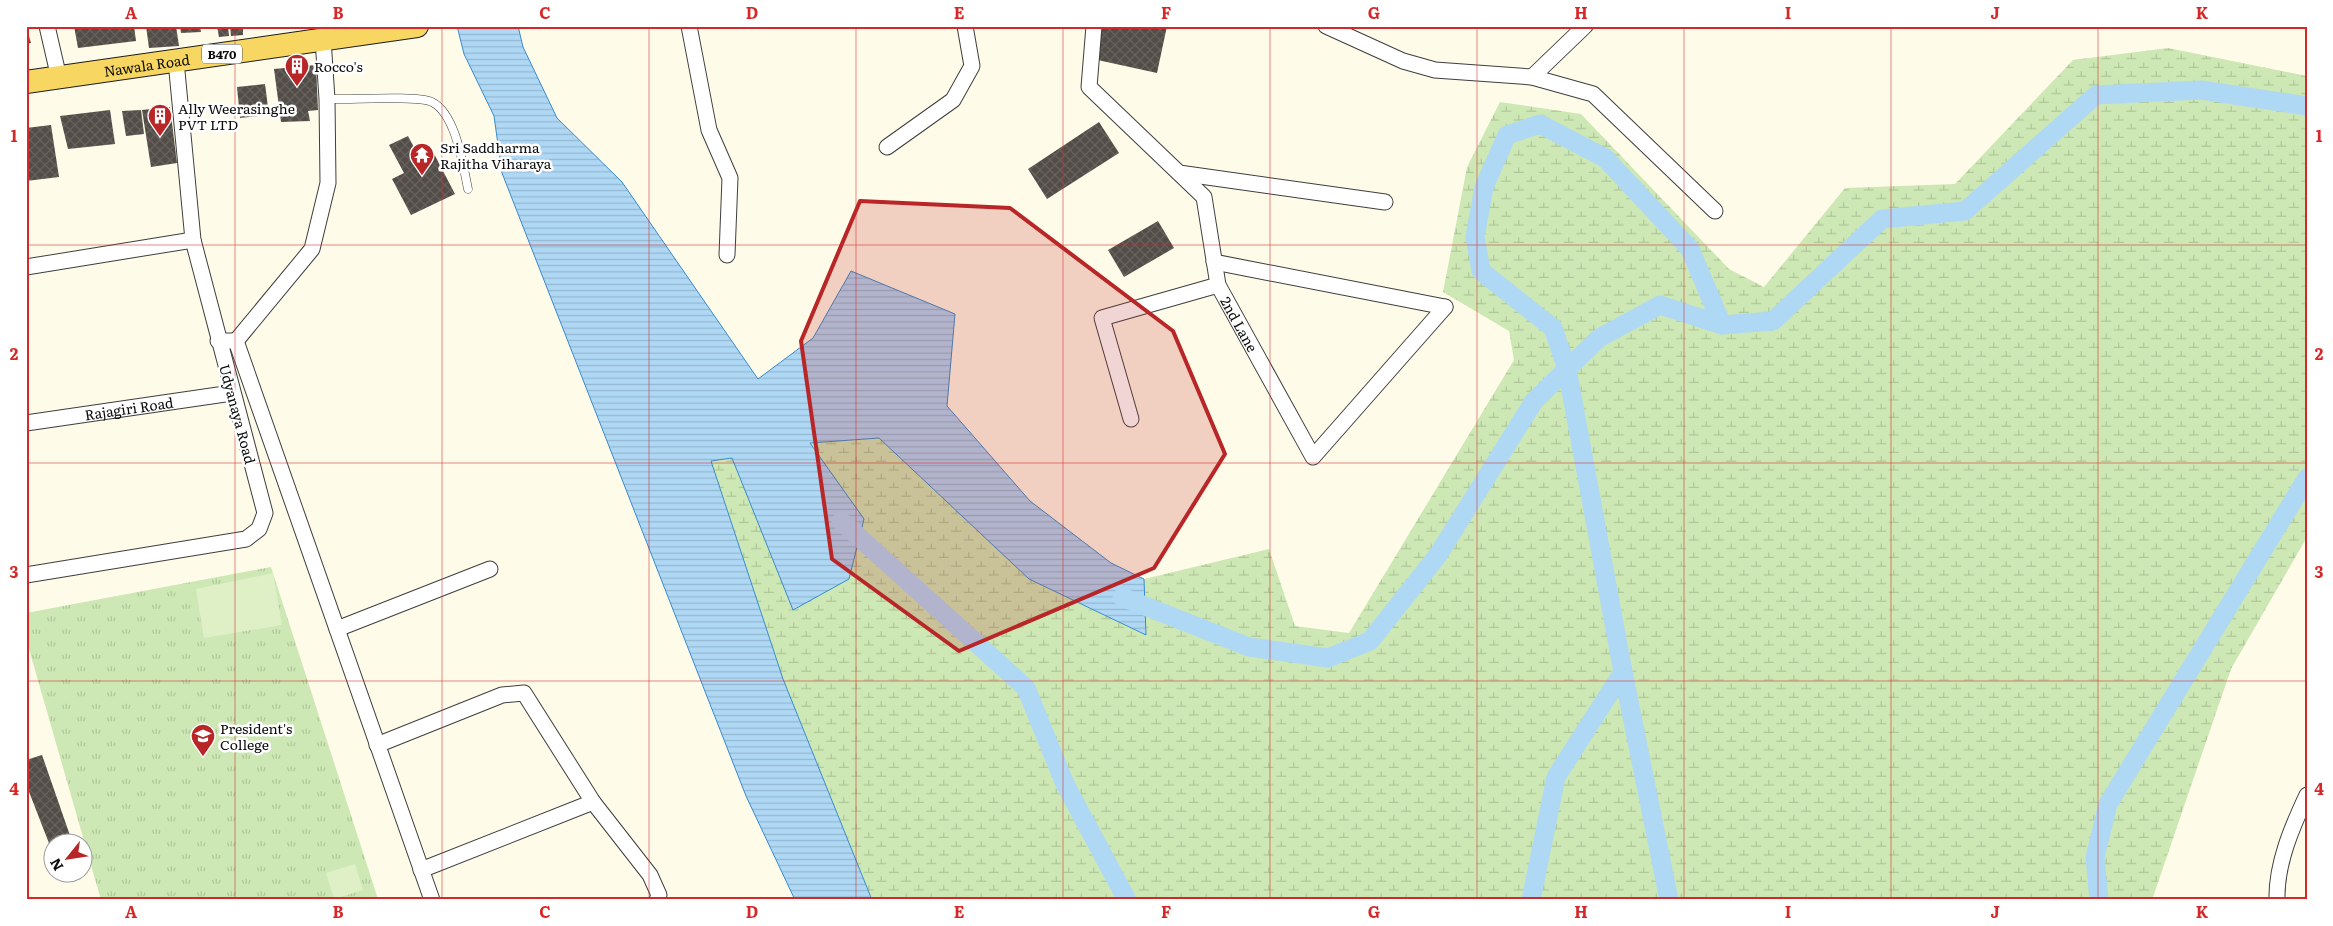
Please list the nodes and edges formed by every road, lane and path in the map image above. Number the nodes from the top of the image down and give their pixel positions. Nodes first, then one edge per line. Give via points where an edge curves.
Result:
1 (47, 26) edge
2 (417, 26) edge
3 (689, 26) edge
4 (965, 26) edge
5 (1094, 26) edge
6 (1326, 26) edge
7 (1585, 26) edge
8 (345, 32) edge
9 (323, 39) junction
10 (176, 61) junction
11 (1532, 77) junction
12 (59, 78) junction
13 (26, 82) edge
14 (327, 99) junction
15 (887, 147) dead end
16 (1179, 174) junction
17 (468, 189) dead end
18 (1385, 202) dead end
19 (1715, 211) dead end
20 (193, 240) junction
21 (727, 255) dead end
22 (1214, 262) junction
23 (26, 267) edge
24 (1218, 285) junction
25 (218, 341) junction
26 (236, 341) junction
27 (232, 393) junction
28 (1131, 419) dead end
29 (26, 423) edge
30 (490, 569) dead end
31 (26, 575) edge
32 (337, 628) junction
33 (378, 745) junction
34 (2307, 795) edge
35 (593, 802) junction
36 (421, 870) junction
37 (432, 900) edge
38 (657, 900) edge
39 (2277, 900) edge

1 - 12 street
2 - 8 main road, Nawala Road / B470
3 - 21 street via 709,130 730,178
4 - 15 street via 972,66 953,100
5 - 16 street, 2nd Lane via 1089,88
6 - 11 street via 1403,61 1435,70
7 - 11 street
8 - 9 main road, Nawala Road / B470
9 - 10 main road, Nawala Road / B470
9 - 14 street
10 - 12 main road, Nawala Road / B470
10 - 20 street, Udyanaya Road
11 - 19 street via 1593,94
12 - 13 main road, Nawala Road / B470
14 - 17 lane via 431,102 445,114 457,142
14 - 26 street via 328,183 312,250
16 - 18 street
16 - 22 street, 2nd Lane via 1204,198
20 - 23 street
20 - 25 street, Udyanaya Road
22 - 24 street, 2nd Lane
22 - 24 street, 2nd Lane via 1446,307 1313,457
24 - 28 street via 1102,318
25 - 26 street
25 - 27 street, Udyanaya Road
26 - 32 street
27 - 29 street, Rajagiri Road
27 - 31 street, Udyanaya Road via 265,513 259,529 246,539
30 - 32 street
32 - 33 street
33 - 35 street via 502,695 524,693
33 - 36 street
34 - 39 street via 2291,830 2276,888
35 - 36 street
35 - 38 street via 650,875 659,895
36 - 37 street

